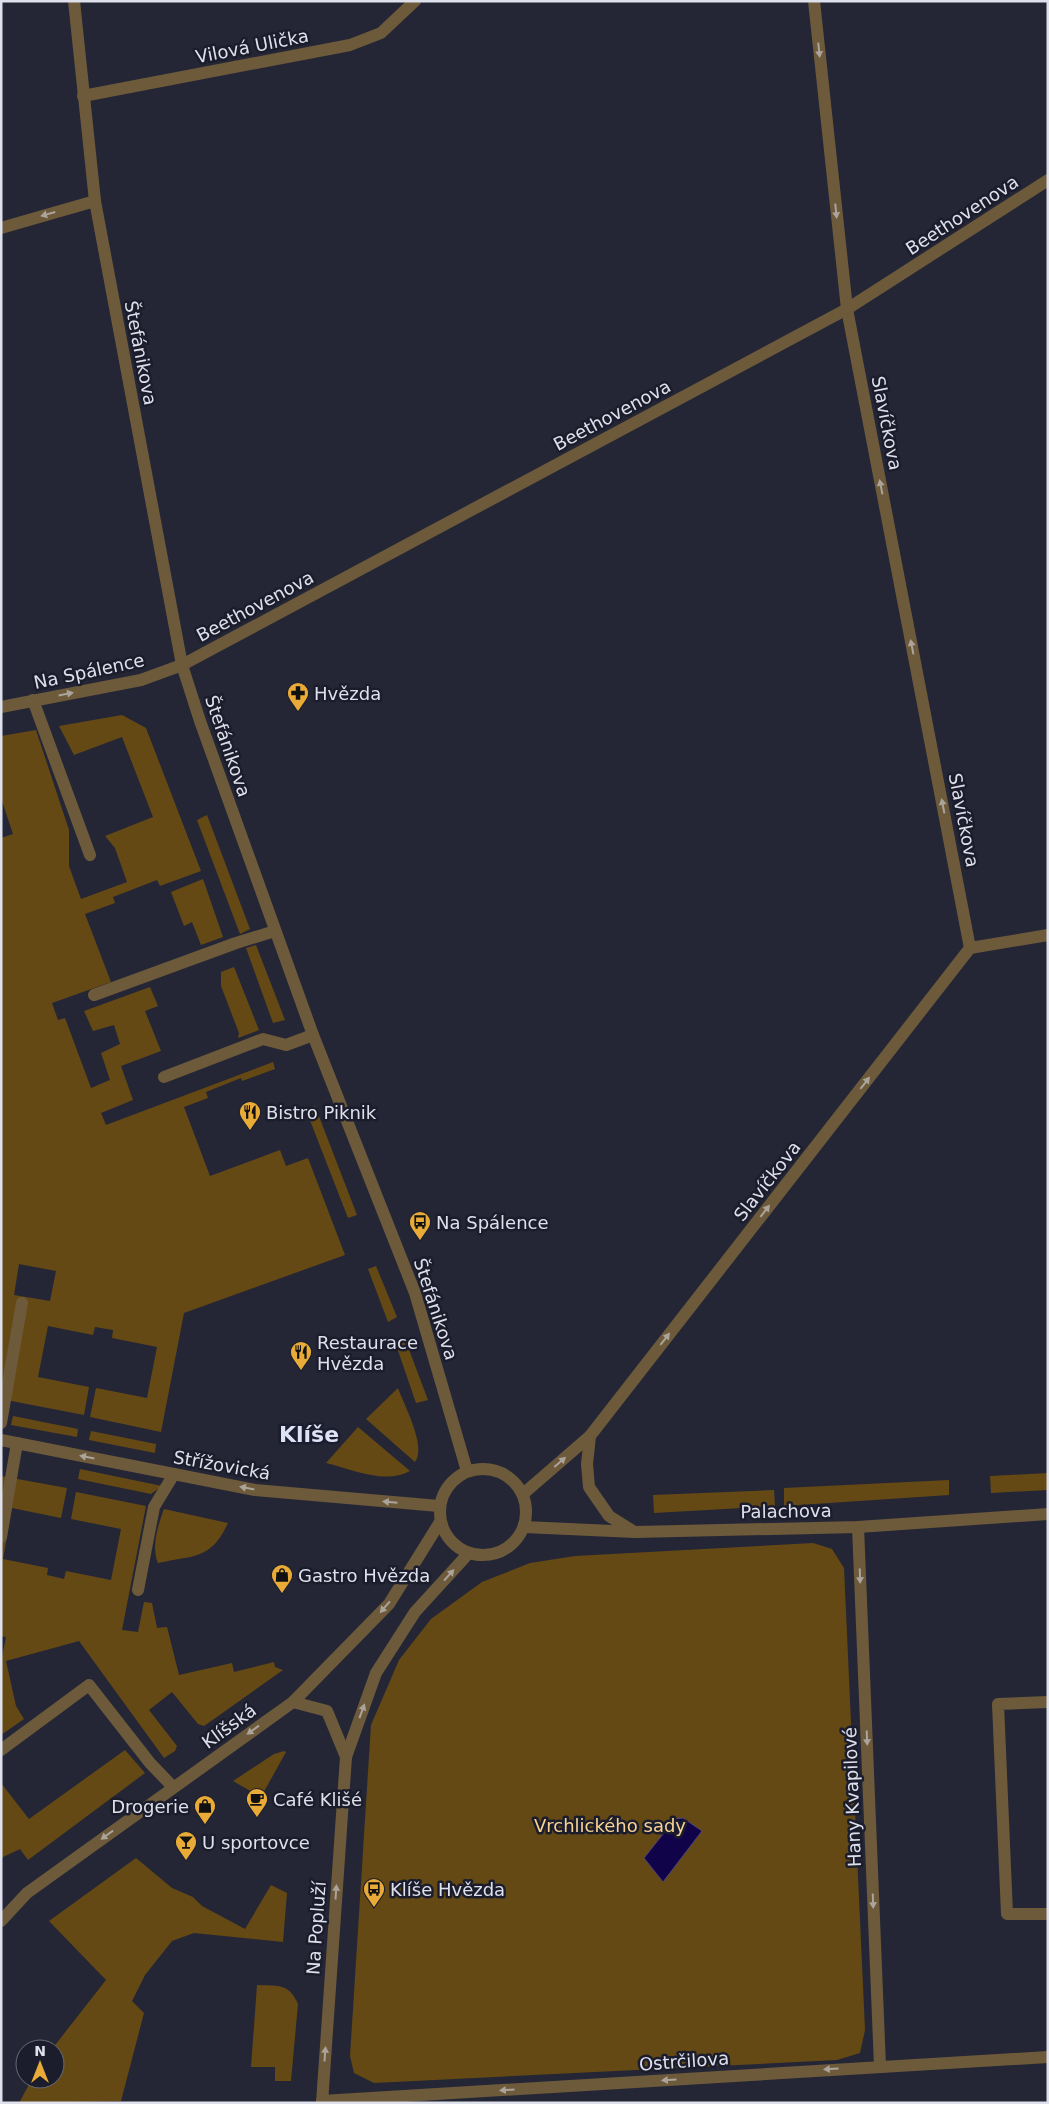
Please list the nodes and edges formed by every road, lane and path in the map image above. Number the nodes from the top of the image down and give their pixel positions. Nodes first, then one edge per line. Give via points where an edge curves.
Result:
1 (74, 1) edge
2 (415, 1) edge
3 (814, 1) edge
4 (83, 96) junction
5 (1048, 180) edge
6 (95, 201) junction
7 (1, 228) edge
8 (847, 309) junction
9 (182, 665) junction
10 (33, 700) junction
11 (1, 706) edge
12 (90, 855) dead end
13 (275, 931) junction
14 (1048, 935) edge
15 (970, 948) junction
16 (94, 995) dead end
17 (313, 1035) junction
18 (164, 1077) dead end
19 (22, 1303) dead end
20 (1, 1423) edge
21 (590, 1436) junction
22 (1, 1440) edge
23 (17, 1443) junction
24 (467, 1471) junction
25 (174, 1474) junction
26 (523, 1494) junction
27 (439, 1506) junction
28 (1048, 1514) edge
29 (440, 1522) junction
30 (524, 1527) junction
31 (858, 1527) junction
32 (635, 1532) junction
33 (1, 1537) edge
34 (468, 1554) junction
35 (138, 1590) dead end
36 (293, 1702) junction
37 (1048, 1702) edge
38 (1, 1750) edge
39 (346, 1757) junction
40 (173, 1788) junction
41 (1048, 1914) edge
42 (1, 1921) edge
43 (1048, 2057) edge
44 (880, 2066) junction
45 (322, 2102) edge

1 - 4 street, Štefánikova
2 - 4 street, Vilová Ulička via 381,33 350,45
3 -> 8 street, Slavíčkova
4 - 6 street, Štefánikova
5 - 8 street, Beethovenova
6 -> 7 street
6 - 9 street, Štefánikova
8 - 9 street, Beethovenova
15 -> 8 street, Slavíčkova
10 -> 9 street, Na Spálence via 141,680
9 - 13 street, Štefánikova
10 - 11 street, Na Spálence
10 - 12 street
13 - 16 street
13 - 17 street, Štefánikova
14 - 15 street
21 -> 15 street, Slavíčkova
17 - 18 street via 286,1045 264,1039
17 - 24 street, Štefánikova via 415,1293
19 - 20 street
26 -> 21 street, Slavíčkova
21 - 32 street via 589,1487 609,1516
22 - 23 street, Střížovická
25 -> 23 street, Střížovická
23 - 33 street
24 - 26 street via 485,1468 508,1476
24 - 27 street via 448,1484
27 -> 25 street, Střížovická via 255,1490
25 - 35 street via 154,1507
26 - 30 street via 527,1511
27 - 29 street
28 - 31 street, Palachova
29 - 34 street via 450,1542
29 -> 36 street, Klíšská via 388,1604
30 - 32 street, Palachova
30 - 34 street via 512,1544 497,1554
31 - 32 street, Palachova
31 -> 44 street, Hany Kvapilové
39 -> 34 street, Na Popluží via 376,1673 415,1612
36 - 39 street, Na Popluží via 327,1711
36 -> 40 street, Klíšská
37 - 41 street via 998,1704 1007,1914
38 - 40 street via 89,1684
45 -> 39 street, Na Popluží
40 -> 42 street, Klíšská via 27,1893
43 - 44 street, Ostrčilova
44 -> 45 street, Ostrčilova

